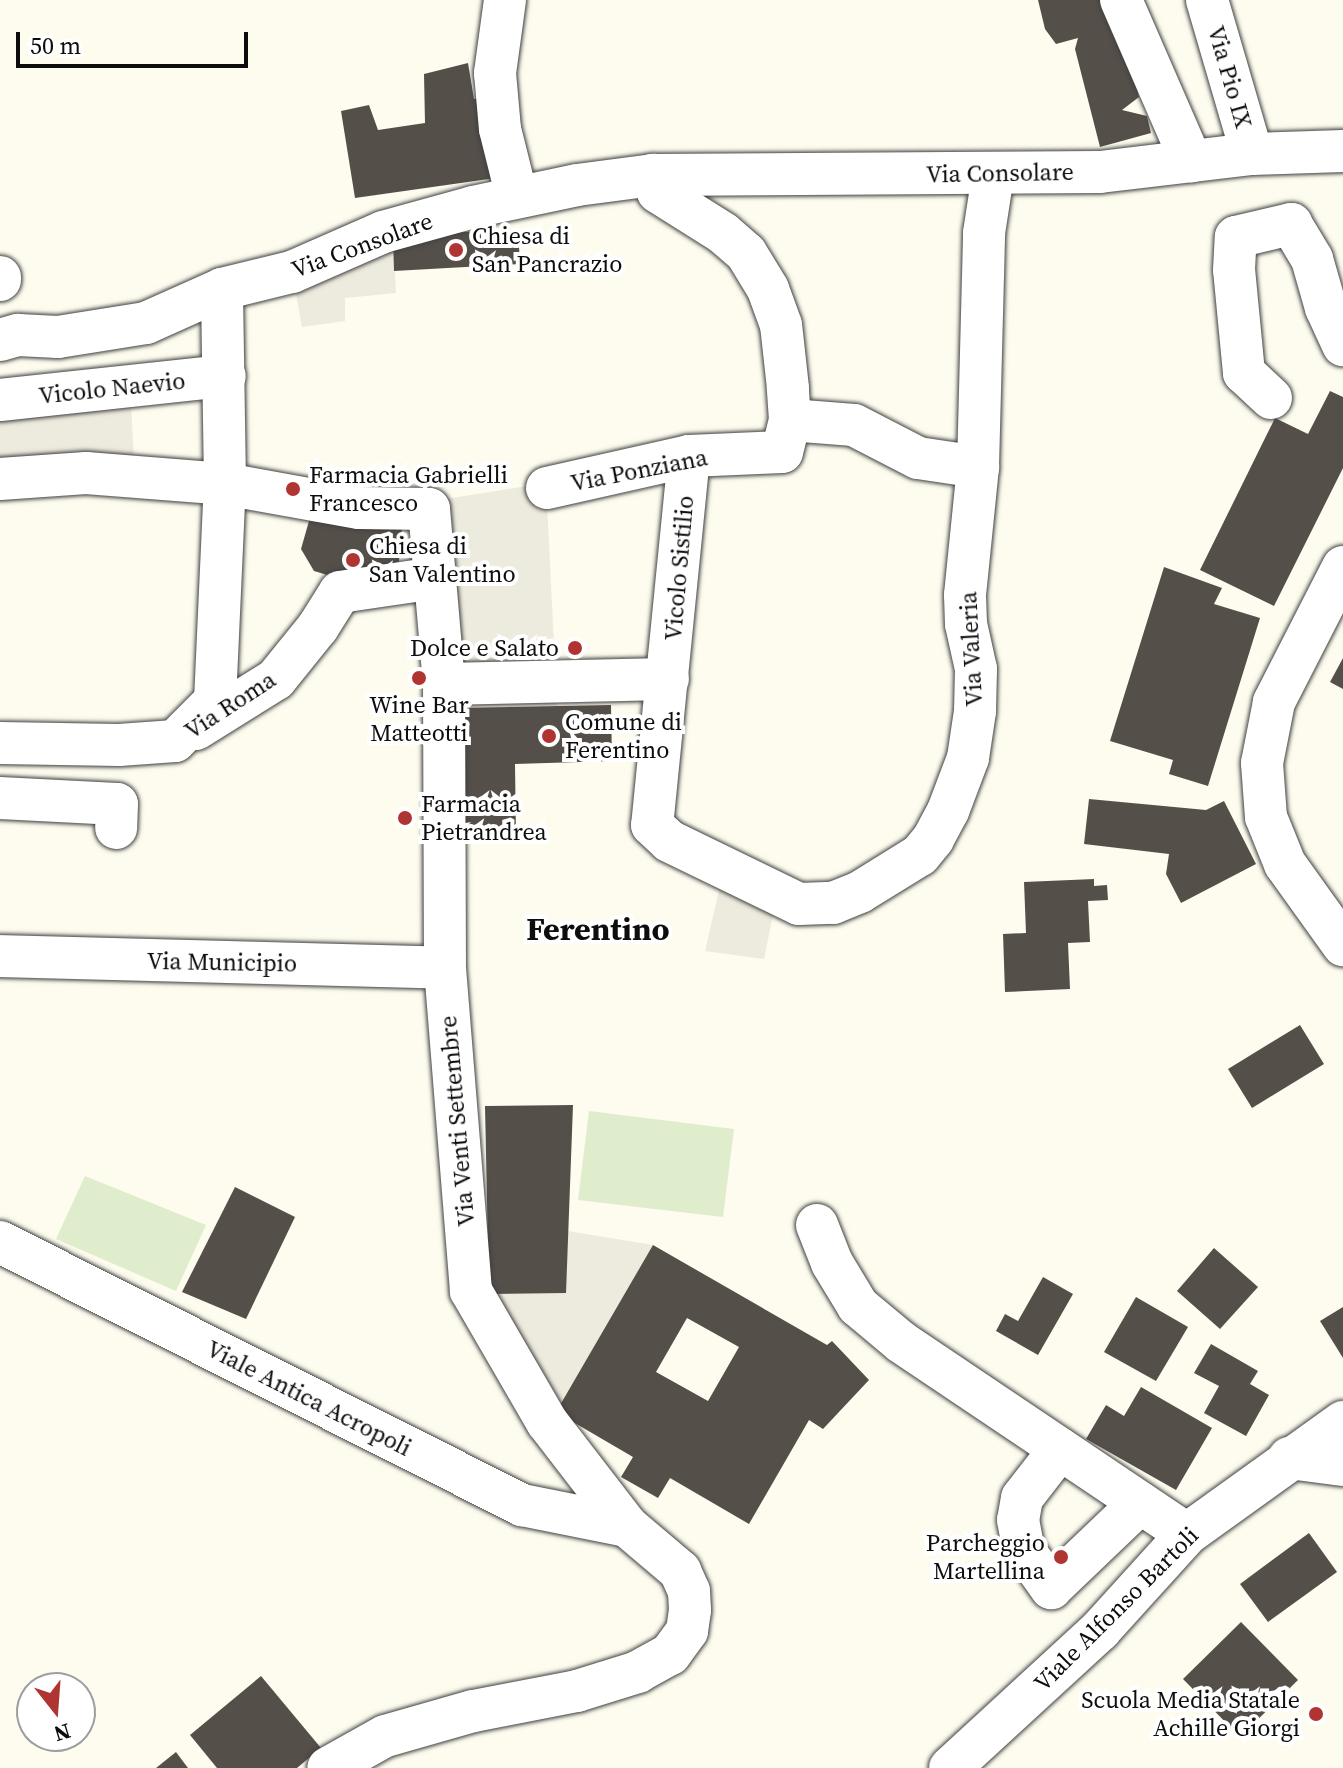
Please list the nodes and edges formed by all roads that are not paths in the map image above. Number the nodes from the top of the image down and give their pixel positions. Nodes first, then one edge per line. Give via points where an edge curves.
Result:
1 (505, 0) edge
2 (1121, 0) edge
3 (1207, 0) edge
4 (1343, 151) edge
5 (1252, 154) junction
6 (1191, 161) junction
7 (653, 175) junction
8 (993, 175) junction
9 (517, 197) junction
10 (222, 289) junction
11 (1340, 330) edge
12 (0, 340) edge
13 (225, 376) junction
14 (1271, 398) dead end
15 (0, 400) edge
16 (790, 420) junction
17 (689, 456) junction
18 (978, 467) junction
19 (0, 479) edge
20 (225, 484) junction
21 (547, 488) dead end
22 (1343, 567) edge
23 (435, 578) junction
24 (668, 679) junction
25 (444, 684) junction
26 (175, 741) junction
27 (0, 743) edge
28 (0, 798) edge
29 (116, 828) dead end
30 (1343, 945) edge
31 (0, 956) edge
32 (445, 968) junction
33 (817, 1225) dead end
34 (0, 1242) edge
35 (1343, 1422) edge
36 (1060, 1449) junction
37 (1289, 1458) junction
38 (1343, 1465) edge
39 (1140, 1503) junction
40 (627, 1526) junction
41 (1187, 1534) junction
42 (328, 1768) edge
43 (950, 1768) edge

1 - 9 street via 495,73 500,129
2 - 6 street
3 - 5 street, Via Pio IX
4 - 5 street, Via Consolare
5 - 6 street, Via Consolare
6 - 8 street, Via Consolare via 1118,171
7 - 8 street, Via Consolare
7 - 9 street, Via Consolare
7 - 16 street via 658,192 746,253 768,289 781,325
8 - 18 street, Via Valeria via 984,233
9 - 10 street, Via Consolare via 392,229 292,272
10 - 12 street, Via Consolare via 146,323
10 - 13 street
11 - 14 street via 1312,259 1291,224 1236,237 1244,373
13 - 15 street, Vicolo Naevio
13 - 20 street
16 - 17 street, Via Ponziana via 782,452
16 - 18 street via 854,425 918,458
17 - 21 street, Via Ponziana
17 - 24 street, Vicolo Sistilio
18 - 24 street, Via Valeria via 965,595 976,669 968,758 948,811 920,855 860,892 815,906 777,894 658,834 652,825
19 - 20 street via 86,473
20 - 23 street, Via Venti Settembre via 359,508 429,509
20 - 26 street via 215,701
22 - 30 street via 1274,702 1262,763 1266,817 1285,864
23 - 25 street, Via Venti Settembre
23 - 26 street, Via Roma via 340,592 276,679
24 - 25 street
25 - 32 street, Via Venti Settembre
26 - 27 street
28 - 29 street via 117,804
31 - 32 street, Via Municipio
32 - 40 street, Via Venti Settembre via 471,1291 547,1422
33 - 36 street via 858,1306 901,1342
34 - 40 street, Viale Antica Acropoli via 522,1505
35 - 37 street, Viale Alfonso Bartoli
36 - 39 street
36 - 39 street via 1022,1498 1018,1520 1024,1550 1051,1588
37 - 38 street
37 - 41 street, Viale Alfonso Bartoli
39 - 41 street
40 - 42 street, Via Venti Settembre via 680,1571 689,1591 687,1631 670,1654 638,1672 577,1691 473,1711 385,1736
41 - 43 street, Viale Alfonso Bartoli via 1100,1630

